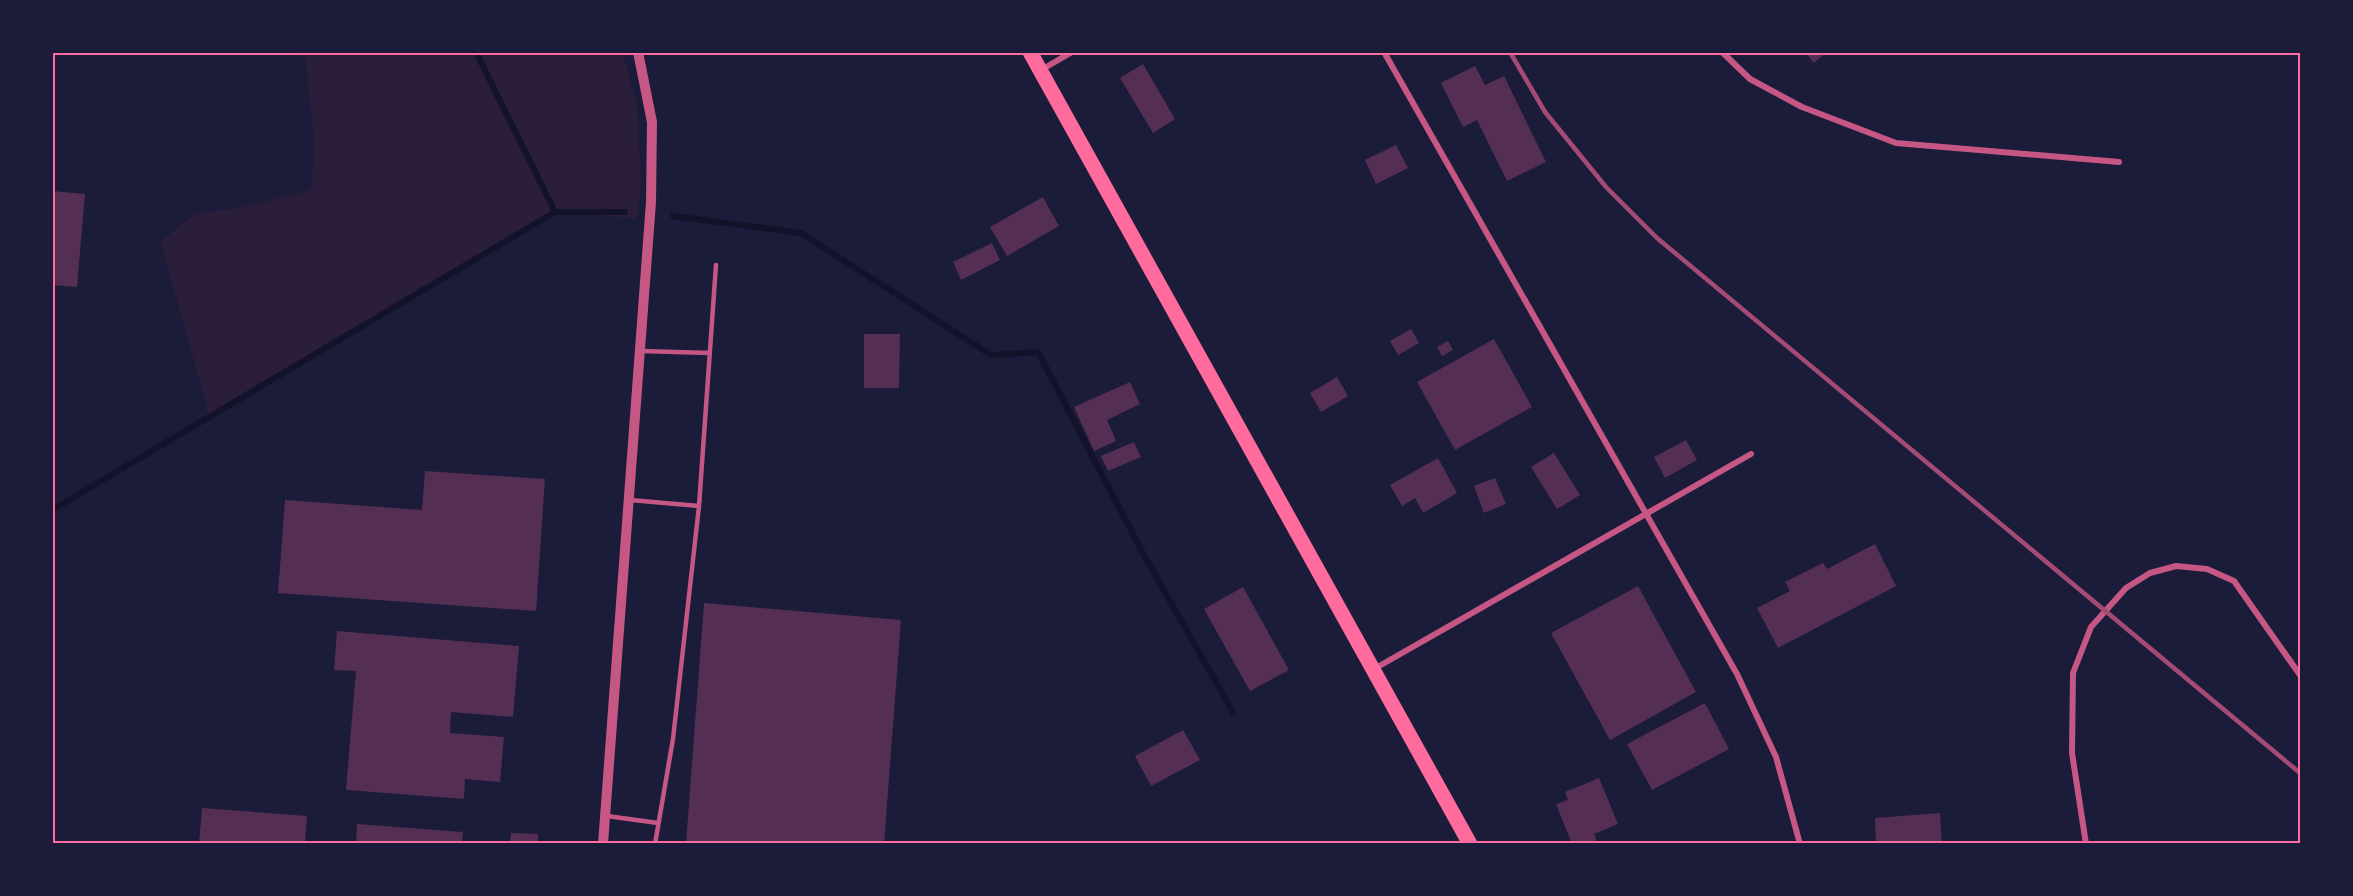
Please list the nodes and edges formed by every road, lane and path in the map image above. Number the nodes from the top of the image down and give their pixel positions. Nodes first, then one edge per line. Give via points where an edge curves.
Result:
1 (638, 52) edge
2 (1030, 52) edge
3 (1072, 52) edge
4 (1384, 52) edge
5 (1722, 52) edge
6 (1041, 70) junction
7 (2119, 162) dead end
8 (716, 265) dead end
9 (639, 351) junction
10 (710, 353) junction
11 (1751, 454) dead end
12 (628, 499) junction
13 (699, 506) junction
14 (1646, 512) junction
15 (1374, 669) junction
16 (2301, 675) edge
17 (605, 815) junction
18 (658, 823) junction
19 (603, 843) edge
20 (655, 843) edge
21 (1470, 843) edge
22 (1800, 843) edge
23 (2086, 843) edge

1 - 9 street via 652,122 651,202
2 - 6 highway
3 - 6 street
4 - 14 street
5 - 7 street via 1750,79 1802,107 1896,143
6 - 15 highway
8 - 10 lane
9 - 10 lane
9 - 12 street
10 - 13 lane
11 - 14 street
12 - 13 lane
12 - 17 street
13 - 18 lane via 673,739
14 - 15 street
14 - 22 street via 1737,674 1776,757
15 - 21 highway
16 - 23 street via 2234,581 2207,569 2176,566 2150,573 2126,588 2091,627 2073,674 2072,753
17 - 18 lane
17 - 19 street
18 - 20 lane

